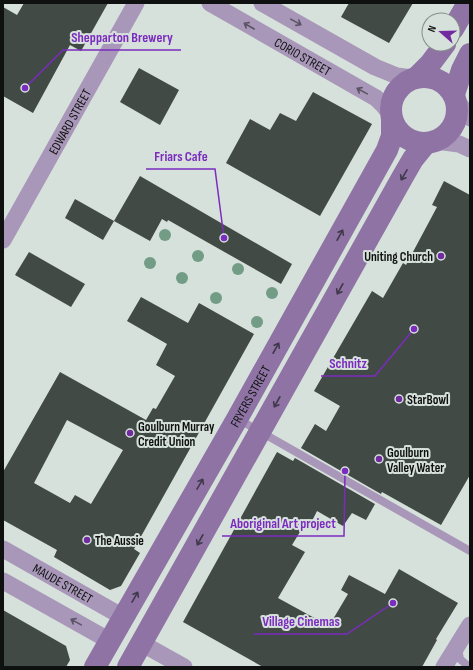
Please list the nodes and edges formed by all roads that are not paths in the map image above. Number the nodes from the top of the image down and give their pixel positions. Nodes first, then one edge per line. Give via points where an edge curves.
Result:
1 (136, 3) edge
2 (210, 3) edge
3 (262, 3) edge
4 (468, 3) edge
5 (461, 16) edge
6 (439, 52) edge
7 (470, 54) edge
8 (414, 77) junction
9 (455, 97) junction
10 (392, 118) junction
11 (470, 118) edge
12 (431, 142) junction
13 (470, 149) edge
14 (3, 240) edge
15 (237, 419) junction
16 (260, 432) junction
17 (3, 549) edge
18 (470, 551) edge
19 (3, 581) edge
20 (123, 617) junction
21 (470, 625) edge
22 (110, 641) junction
23 (141, 643) junction
24 (458, 647) junction
25 (95, 667) edge
26 (128, 667) edge
27 (184, 667) edge
28 (444, 667) edge
29 (469, 667) edge

1 - 14 street, EDWARD STREET
10 -> 2 street, CORIO STREET via 376,98
3 -> 8 street, CORIO STREET via 375,67 397,76
4 - 5 street
6 - 8 street via 430,64
7 - 9 street via 462,70
8 - 9 street via 428,76 438,79 448,85
8 - 10 street via 404,82 393,97
9 - 11 street
9 - 12 street via 458,113 454,125 446,135
10 - 12 street via 397,130 405,138 415,142
15 -> 10 street, FRYERS STREET via 387,150 392,136
12 - 13 street via 459,144
12 -> 16 street, FRYERS STREET via 409,166
15 - 16 lane
20 -> 15 street, FRYERS STREET
16 - 18 lane
16 -> 23 street, FRYERS STREET
17 - 20 street, MAUDE STREET
22 -> 19 street
20 - 22 street, FRYERS STREET
20 - 23 street
21 - 24 street
22 - 23 street
22 - 25 street, FRYERS STREET
23 - 26 street, FRYERS STREET
23 - 27 street
24 - 28 street
24 - 29 lane via 460,659

